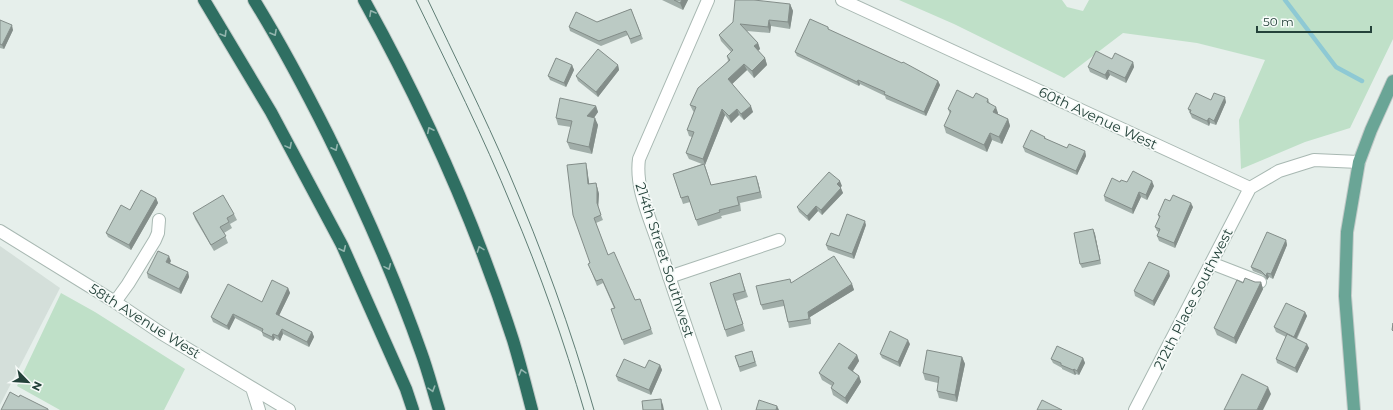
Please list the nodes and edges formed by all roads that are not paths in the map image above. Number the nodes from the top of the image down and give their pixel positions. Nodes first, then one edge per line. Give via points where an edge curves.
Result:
1 (204, 0) edge
2 (254, 0) edge
3 (364, 0) edge
4 (708, 0) edge
5 (842, 0) edge
6 (1393, 81) edge
7 (1359, 162) junction
8 (1250, 188) junction
9 (159, 220) dead end
10 (0, 231) edge
11 (779, 240) dead end
12 (1211, 263) junction
13 (669, 277) junction
14 (1260, 282) edge
15 (115, 302) junction
16 (252, 388) junction
17 (259, 410) edge
18 (289, 410) edge
19 (414, 410) edge
20 (439, 410) edge
21 (532, 410) edge
22 (715, 410) edge
23 (1135, 410) edge
24 (1354, 410) edge

1 -> 19 highway via 271,112 342,245
2 -> 20 highway via 309,96 350,179 391,274
21 -> 3 highway via 512,340 477,241 438,146 392,49
4 - 13 street, 214th Street Southwest via 639,158 639,185
5 - 8 street, 60th Avenue West
6 - 7 main road via 1370,130
7 - 8 street via 1314,160 1279,171
7 - 24 main road via 1347,232 1345,296
8 - 12 street, 212th Place Southwest
9 - 15 street via 155,240
10 - 15 street, 58th Avenue West
11 - 13 street
12 - 14 street
12 - 23 street, 212th Place Southwest
13 - 22 street, 214th Street Southwest
15 - 16 street, 58th Avenue West
16 - 17 street
16 - 18 street, 58th Avenue West

